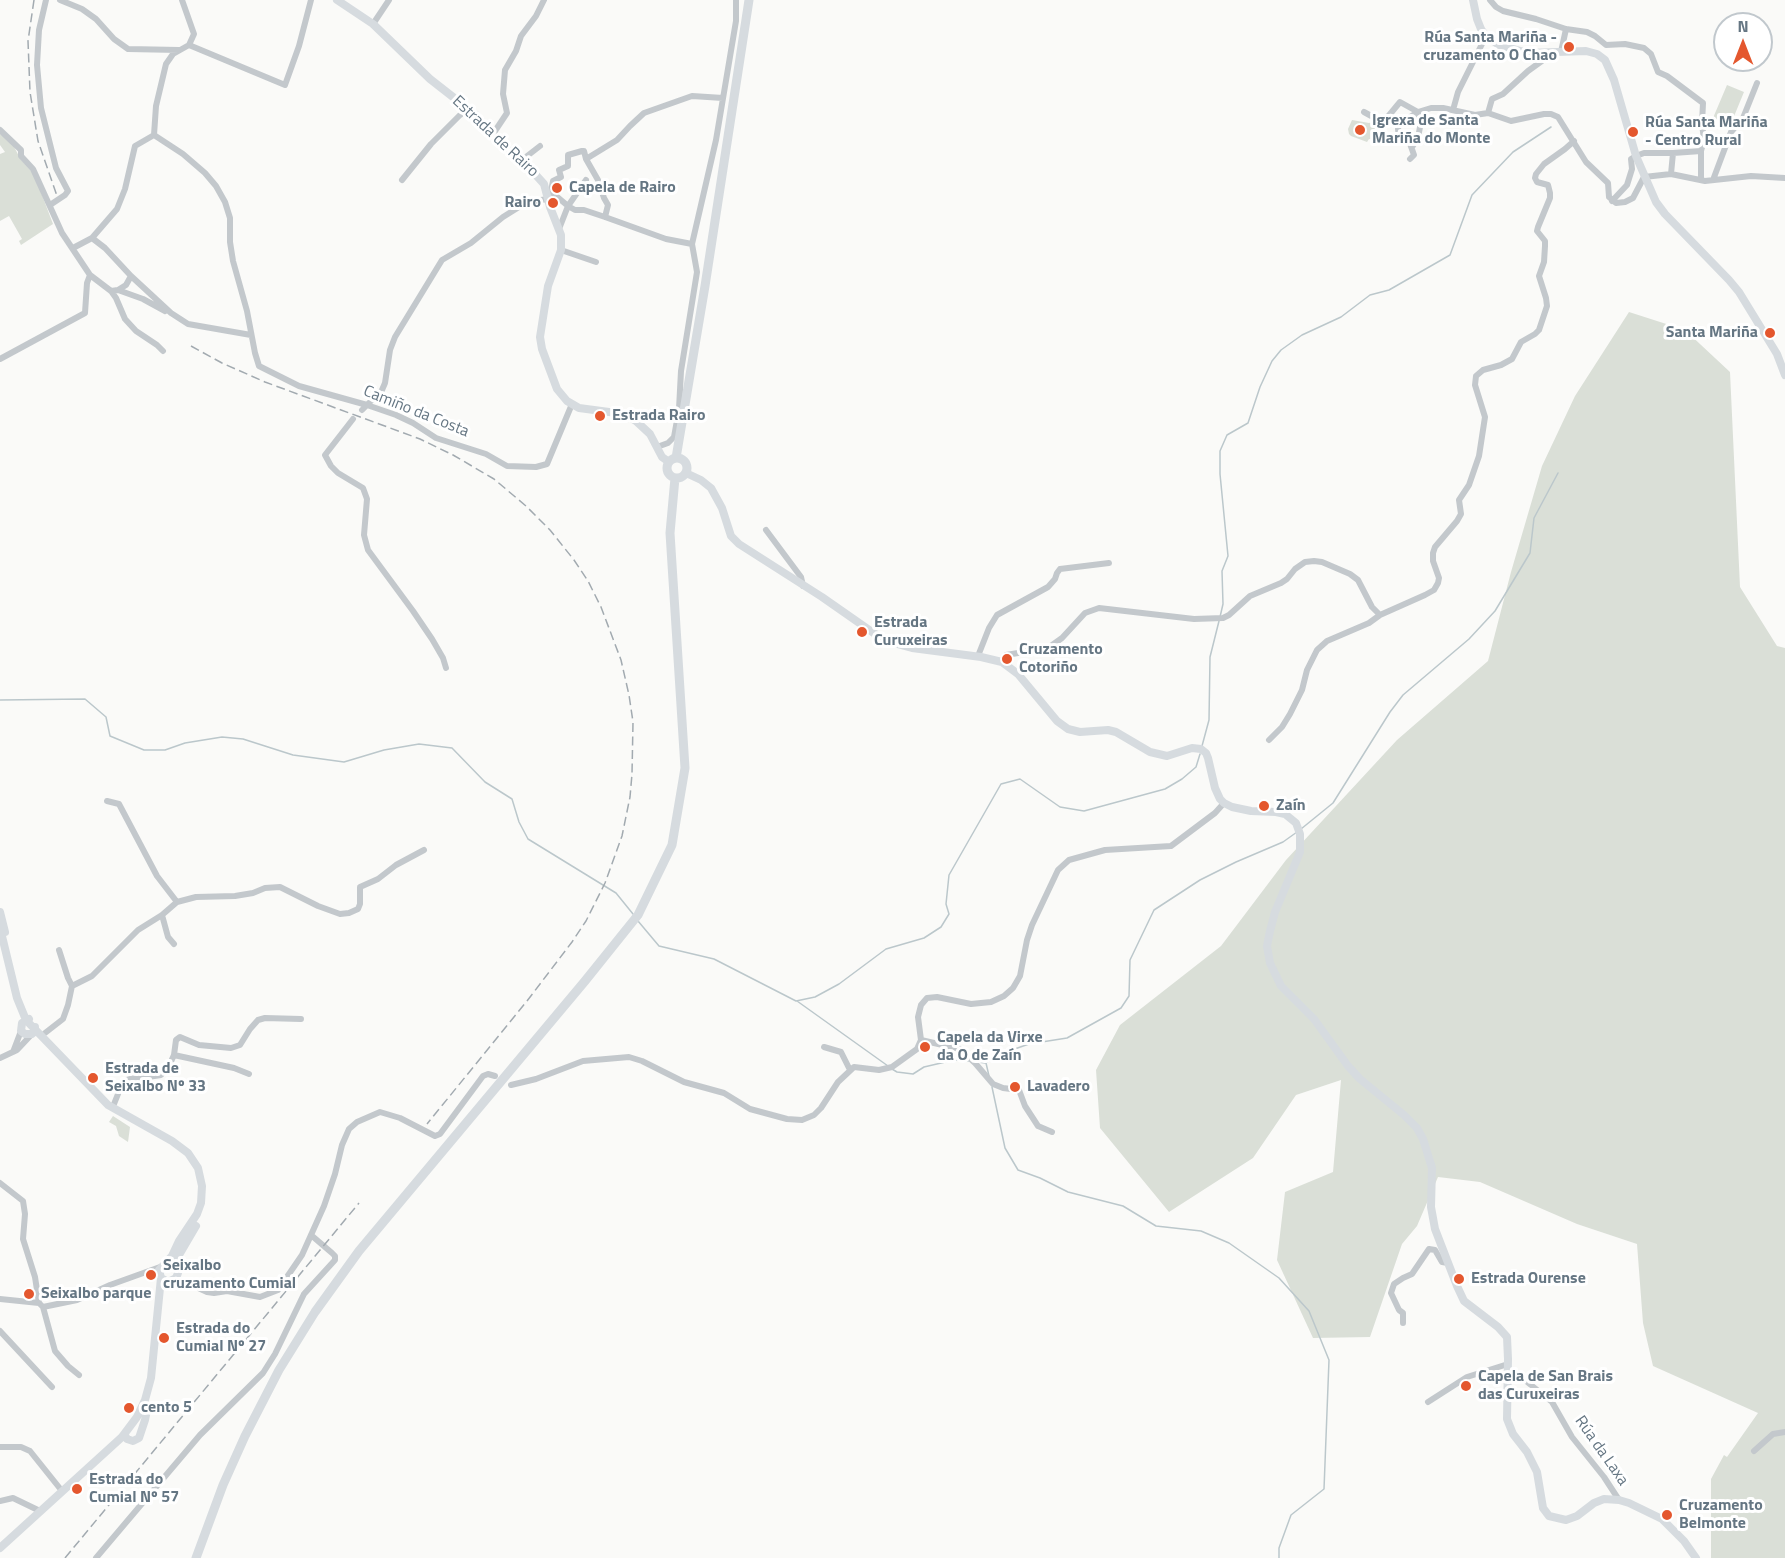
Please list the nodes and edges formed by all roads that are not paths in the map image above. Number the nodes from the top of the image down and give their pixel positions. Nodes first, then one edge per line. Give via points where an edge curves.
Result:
1 (46, 0) edge
2 (60, 0) edge
3 (183, 0) edge
4 (311, 0) edge
5 (337, 0) edge
6 (389, 0) edge
7 (544, 0) edge
8 (736, 0) edge
9 (749, 0) edge
10 (1473, 0) edge
11 (1490, 0) edge
12 (373, 24) junction
13 (1566, 29) junction
14 (1486, 36) junction
15 (189, 45) junction
16 (179, 50) junction
17 (1561, 52) junction
18 (1546, 53) junction
19 (1757, 83) dead end
20 (723, 98) junction
21 (468, 109) junction
22 (1453, 110) junction
23 (1364, 112) dead end
24 (1418, 112) junction
25 (1488, 113) junction
26 (1384, 123) junction
27 (0, 130) edge
28 (493, 134) junction
29 (154, 135) junction
30 (1376, 140) dead end
31 (1574, 141) junction
32 (540, 146) dead end
33 (1412, 147) junction
34 (1701, 151) junction
35 (1672, 153) junction
36 (1636, 156) junction
37 (586, 159) junction
38 (1410, 159) dead end
39 (522, 160) junction
40 (1671, 174) junction
41 (1644, 177) junction
42 (1785, 178) edge
43 (402, 180) dead end
44 (586, 180) dead end
45 (1701, 180) junction
46 (1713, 180) junction
47 (548, 193) junction
48 (1612, 201) junction
49 (50, 205) junction
50 (568, 206) junction
51 (605, 217) junction
52 (559, 230) junction
53 (92, 238) junction
54 (692, 244) junction
55 (73, 248) junction
56 (561, 250) junction
57 (596, 262) dead end
58 (90, 275) junction
59 (130, 276) junction
60 (114, 290) junction
61 (171, 314) junction
62 (251, 335) junction
63 (163, 351) dead end
64 (1781, 353) edge
65 (0, 359) edge
66 (1785, 375) edge
67 (572, 404) junction
68 (364, 408) junction
69 (353, 419) dead end
70 (657, 447) junction
71 (673, 460) junction
72 (686, 473) junction
73 (675, 478) junction
74 (766, 530) dead end
75 (1110, 563) dead end
76 (803, 586) junction
77 (1380, 615) junction
78 (978, 656) junction
79 (1002, 662) junction
80 (446, 668) dead end
81 (1269, 740) dead end
82 (107, 801) dead end
83 (1224, 804) junction
84 (424, 850) dead end
85 (177, 902) junction
86 (0, 912) edge
87 (162, 915) junction
88 (0, 928) edge
89 (174, 944) dead end
90 (59, 950) dead end
91 (72, 986) junction
92 (301, 1019) dead end
93 (31, 1026) junction
94 (921, 1040) junction
95 (824, 1047) dead end
96 (13, 1052) junction
97 (174, 1055) junction
98 (0, 1058) edge
99 (850, 1070) junction
100 (249, 1074) dead end
101 (495, 1076) dead end
102 (86, 1084) junction
103 (511, 1085) dead end
104 (113, 1103) junction
105 (1052, 1132) dead end
106 (0, 1183) edge
107 (313, 1237) junction
108 (1448, 1263) junction
109 (160, 1271) junction
110 (176, 1277) junction
111 (0, 1299) edge
112 (41, 1305) junction
113 (1403, 1323) dead end
114 (0, 1331) edge
115 (1508, 1369) junction
116 (79, 1375) dead end
117 (52, 1387) dead end
118 (149, 1388) junction
119 (1428, 1402) dead end
120 (136, 1430) junction
121 (1785, 1432) edge
122 (126, 1438) junction
123 (0, 1447) edge
124 (1754, 1451) dead end
125 (106, 1452) junction
126 (62, 1491) junction
127 (1619, 1500) junction
128 (0, 1501) edge
129 (39, 1515) junction
130 (1, 1548) edge
131 (96, 1558) edge
132 (196, 1558) edge
133 (1696, 1558) edge

1 - 49 street via 37,64 42,108 56,168 68,191
2 - 16 street via 96,18 128,49
3 - 15 street via 194,34
4 - 15 street via 285,85
5 - 12 street, Estrada de Rairo
6 - 12 street
7 - 28 street via 505,70 503,94 507,113
8 - 20 street
9 - 71 main road via 705,286
10 - 14 street via 1477,20
11 - 13 street via 1503,11
12 - 21 street, Estrada de Rairo
13 - 17 street
13 - 34 street via 1587,32 1606,45 1634,45 1651,54 1658,72 1703,103
14 - 18 street via 1513,50
14 - 22 street
15 - 16 street
16 - 29 street via 166,64
17 - 18 street
17 - 36 street via 1586,51 1605,60
18 - 25 street via 1546,58 1492,99
19 - 46 street via 1743,118 1731,132
20 - 37 street via 692,96 644,113 617,140
20 - 54 street
21 - 28 street, Estrada de Rairo
21 - 43 street via 431,144
22 - 24 street
22 - 25 street via 1475,116
23 - 26 street
24 - 26 street via 1400,102
24 - 33 street via 1420,127
24 - 33 street via 1399,124 1398,129 1399,139 1408,138
25 - 31 street via 1511,121 1551,114 1558,117
26 - 30 street
27 - 49 street via 21,150
28 - 39 street, Estrada de Rairo
29 - 53 street via 135,146 117,209
29 - 62 street via 205,172 225,202 233,261
31 - 48 street via 1586,162 1608,183
31 - 77 street via 1536,174 1537,182 1548,185 1550,193 1538,226 1545,241 1539,276 1547,302 1542,323 1535,334 1521,342 1512,359 1476,376 1474,385 1485,417 1479,456 1459,500 1458,521 1433,553 1439,578 1434,590
32 - 39 street
33 - 38 street via 1414,155
34 - 35 street
34 - 45 street
35 - 36 street
35 - 40 street
36 - 41 street
36 - 48 street via 1631,159 1626,185
37 - 47 street via 584,151 568,155 568,166 559,170 561,177 553,181
37 - 51 street via 608,205
39 - 47 street, Estrada de Rairo
40 - 41 street
40 - 45 street
41 - 48 street via 1633,198
41 - 64 street via 1660,208 1739,292
42 - 46 street
44 - 50 street
45 - 46 street
47 - 50 street
47 - 52 street, Estrada de Rairo
47 - 68 street via 503,217 442,261 394,337 382,390
49 - 55 street
50 - 51 street
50 - 52 street
51 - 54 street
52 - 56 street, Estrada de Rairo
53 - 55 street
53 - 59 street
54 - 70 street via 697,272 674,438
55 - 58 street
56 - 57 street
56 - 67 street, Estrada de Rairo via 548,286 540,337 557,389
58 - 60 street
58 - 65 street via 85,313
59 - 60 street via 126,285
59 - 61 street
60 - 61 street
60 - 63 street via 124,319
61 - 62 street via 188,324
62 - 68 street, Camiño da Costa via 259,366 299,386
64 - 66 street
67 - 68 street, Camiño da Costa via 548,464 536,466 507,466 486,454 436,438 396,415
67 - 70 street via 632,418 647,430
69 - 80 street via 325,455 338,473 363,488 368,509 364,535 368,550 432,639
70 - 71 street via 662,457
71 - 72 main road via 680,458 686,462
71 - 73 main road via 667,469
72 - 73 main road
72 - 76 street via 711,488 731,536 739,544
73 - 132 main road via 670,533 685,768 672,845 638,915 359,1251 315,1312 245,1436
74 - 76 street via 801,577
75 - 78 street via 1060,569 1048,587 997,615
76 - 78 street via 864,628 897,644
77 - 79 street via 1350,574 1322,562 1305,562 1287,579 1250,596 1222,618 1194,619 1100,608 1085,613 1048,648 1006,655
77 - 81 street via 1327,641 1317,650 1290,714
78 - 79 street
79 - 83 street via 1068,729 1116,732 1150,752 1167,756 1201,749 1206,753 1215,788
82 - 85 street via 119,804 158,876
83 - 94 street via 1171,846 1105,850 1069,860 1058,870 1032,925 1020,976 1013,988 991,1002 971,1004 927,998 918,1017
83 - 108 street via 1286,814 1296,823 1300,852 1275,912 1267,946 1270,963 1281,986 1314,1019 1348,1066 1417,1128 1423,1138 1432,1168 1435,1229
84 - 85 street via 360,887 358,909 349,913 339,914 280,886
85 - 87 street
86 - 93 street
87 - 89 street
87 - 91 street via 138,930 92,976
88 - 93 street via 17,998
90 - 91 street
91 - 93 street via 63,1019
92 - 97 street via 258,1020 240,1045 231,1048 199,1045 180,1037
93 - 96 street
93 - 96 street
93 - 102 street
93 - 104 street
94 - 99 street via 917,1049 892,1067
94 - 105 street via 960,1049 993,1084 1019,1090 1038,1126
95 - 99 street via 841,1052
96 - 98 street
97 - 100 street
97 - 104 street via 161,1075 127,1080
99 - 103 street via 821,1108 802,1120 750,1109 724,1093 684,1082 629,1057 583,1061
101 - 107 street via 483,1076 435,1136 380,1112 349,1129
102 - 104 street
102 - 109 street via 115,1110 183,1149 196,1164 202,1186 201,1203
104 - 110 street via 186,1144 202,1165 206,1182 204,1207 179,1255
106 - 112 street via 23,1201 24,1245
107 - 110 street via 278,1290 260,1297 207,1292
107 - 131 street via 335,1256 334,1260 304,1294 263,1373 200,1435
108 - 113 street via 1429,1249 1412,1274 1394,1284 1391,1293 1403,1313
108 - 115 street via 1464,1301 1507,1337
109 - 110 street via 165,1281
109 - 110 street via 173,1264
109 - 112 street via 110,1285 77,1300
109 - 118 street
110 - 120 street via 163,1300 156,1377 147,1410
111 - 112 street
112 - 116 street via 55,1351
114 - 117 street
115 - 119 street via 1467,1377
115 - 127 street, Rúa da Laxa via 1552,1402 1572,1437
115 - 127 street via 1507,1419 1537,1472 1543,1508 1549,1516 1566,1520 1604,1499
118 - 120 street
118 - 125 street via 129,1428
120 - 122 street
121 - 124 street via 1773,1434
122 - 125 street
122 - 129 street
123 - 126 street via 30,1451
125 - 126 street
126 - 129 street
127 - 133 street via 1662,1519
128 - 129 street via 13,1498
129 - 130 street

